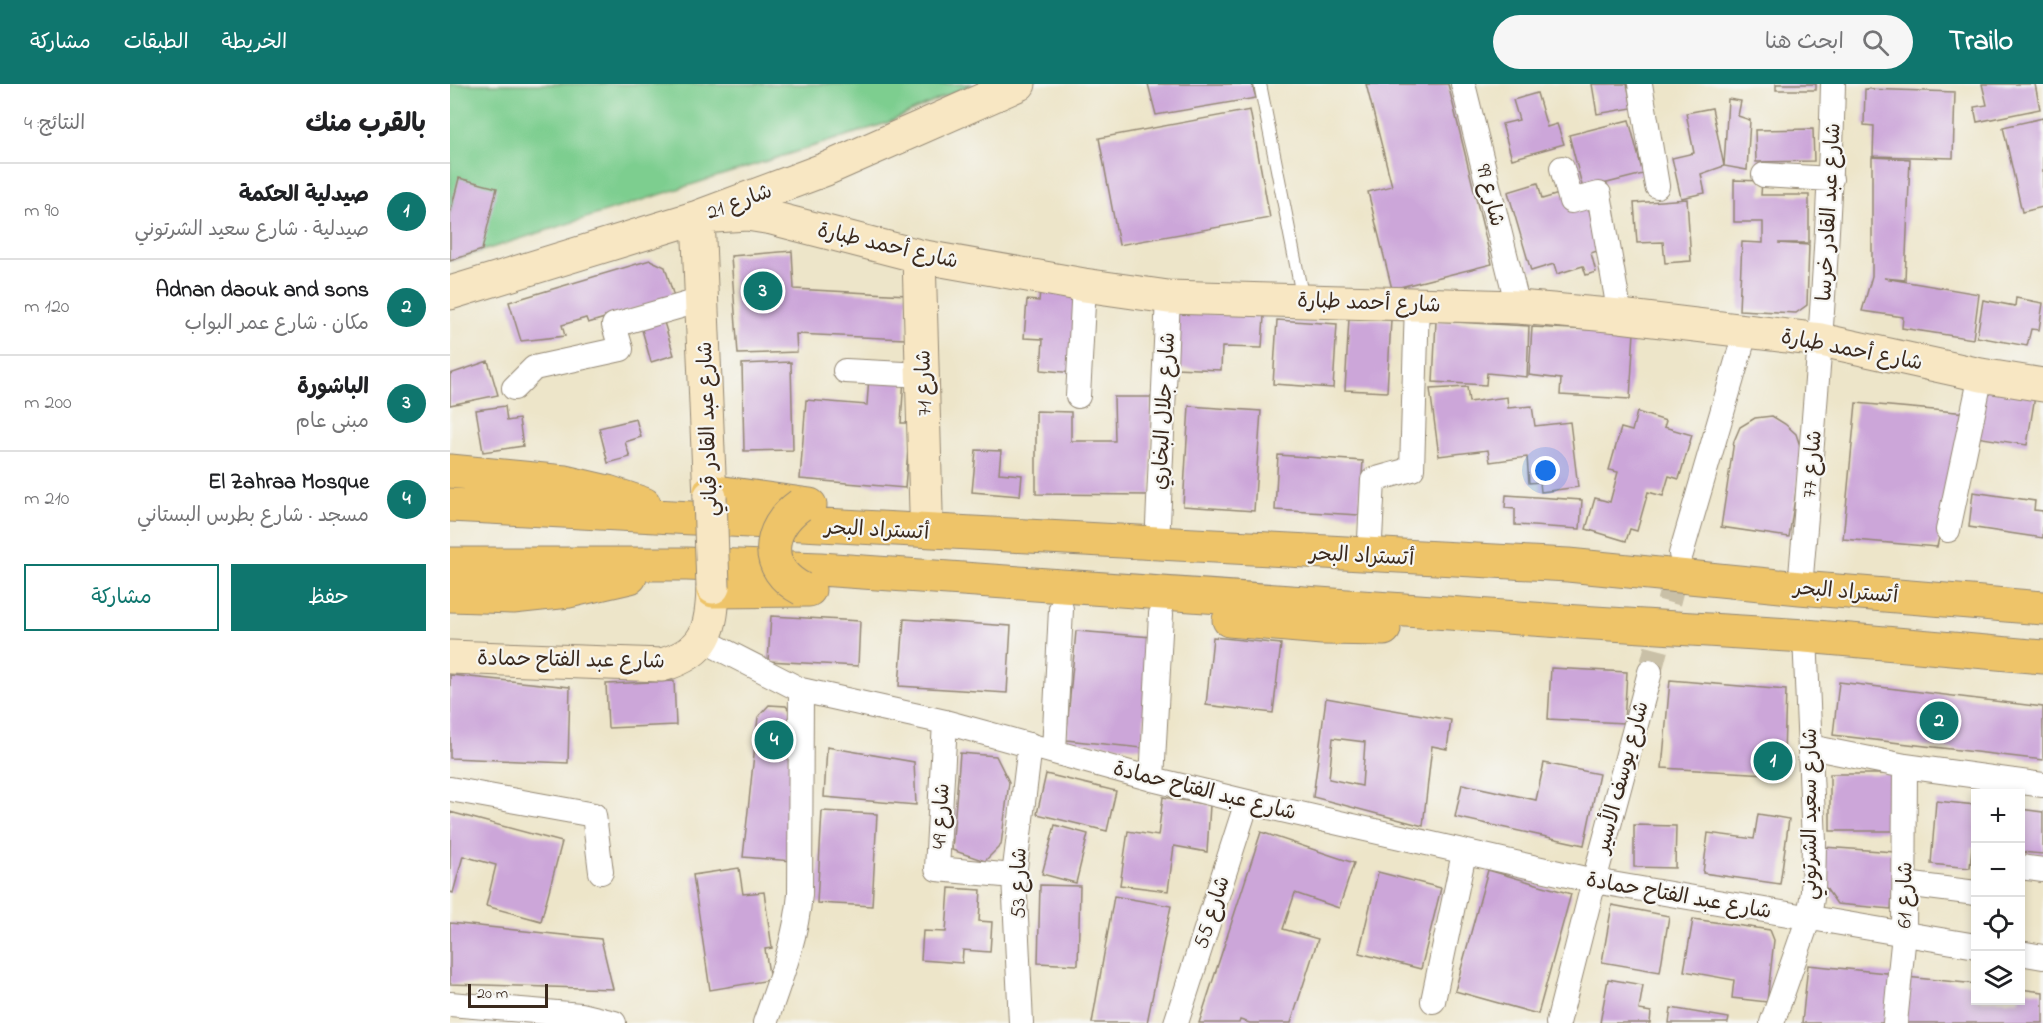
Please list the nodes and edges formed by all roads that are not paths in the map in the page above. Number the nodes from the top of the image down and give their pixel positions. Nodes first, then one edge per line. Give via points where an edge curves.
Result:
1 (1019, 84) edge
2 (1260, 84) edge
3 (1463, 84) edge
4 (1640, 84) edge
5 (1833, 84) edge
6 (1562, 168) dead end
7 (1764, 175) dead end
8 (1831, 179) junction
9 (1656, 186) dead end
10 (698, 217) junction
11 (920, 256) junction
12 (1084, 285) junction
13 (450, 293) edge
14 (1168, 297) junction
15 (702, 300) junction
16 (1303, 300) junction
17 (1417, 303) junction
18 (1518, 307) junction
19 (1620, 316) junction
20 (1746, 330) junction
21 (1821, 340) junction
22 (845, 371) dead end
23 (924, 375) junction
24 (1981, 375) junction
25 (2043, 385) edge
26 (514, 388) dead end
27 (1078, 396) dead end
28 (450, 471) edge
29 (710, 494) junction
30 (450, 505) edge
31 (800, 505) junction
32 (926, 511) junction
33 (680, 517) junction
34 (1158, 524) junction
35 (1948, 530) dead end
36 (1370, 538) junction
37 (1681, 554) tunnel mouth
38 (450, 564) edge
39 (687, 564) junction
40 (1568, 565) junction
41 (1800, 588) junction
42 (713, 589) junction
43 (802, 589) junction
44 (450, 595) edge
45 (2043, 608) edge
46 (1061, 609) junction
47 (1161, 614) junction
48 (1562, 621) junction
49 (1805, 636) junction
50 (703, 640) junction
51 (450, 657) edge
52 (2043, 657) edge
53 (1650, 672) tunnel mouth
54 (801, 690) junction
55 (945, 722) junction
56 (1030, 745) junction
57 (1810, 747) junction
58 (1054, 751) junction
59 (1905, 766) junction
60 (1152, 778) junction
61 (2043, 785) edge
62 (450, 789) edge
63 (1247, 802) junction
64 (1464, 853) junction
65 (2025, 868) edge
66 (2043, 870) edge
67 (601, 872) dead end
68 (1014, 876) junction
69 (1594, 881) junction
70 (1905, 884) junction
71 (1971, 892) edge
72 (1809, 917) junction
73 (1904, 934) junction
74 (1971, 945) edge
75 (2025, 954) edge
76 (2043, 957) edge
77 (1433, 1001) dead end
78 (450, 1004) edge
79 (614, 1023) edge
80 (765, 1023) edge
81 (1021, 1023) edge
82 (1176, 1023) edge
83 (1558, 1023) edge
84 (1772, 1023) edge
85 (1895, 1023) edge

1 - 10 street, شارع 21 via 826,169
2 - 16 lane
3 - 18 street, شارع 99
4 - 9 street
5 - 8 street, شارع عبد القادر خرسا
6 - 19 street via 1571,201 1599,194
7 - 8 street
8 - 21 street, شارع عبد القادر خرسا
10 - 11 street, شارع أحمد طبارة via 747,214 772,218
10 - 13 street, شارع 21
10 - 15 street, شارع عبد القادر قباني
11 - 12 street, شارع أحمد طبارة
11 - 23 street, شارع 71
12 - 14 street, شارع أحمد طبارة
12 - 27 street
14 - 16 street, شارع أحمد طبارة
14 - 34 street, شارع جلال البخاري
15 - 26 street via 614,325 621,349 534,368
15 - 29 street, شارع عبد القادر قباني
16 - 17 street, شارع أحمد طبارة
17 - 18 street, شارع أحمد طبارة
17 - 36 street via 1412,469 1373,480
18 - 19 street, شارع أحمد طبارة
19 - 20 street, شارع أحمد طبارة
20 - 21 street, شارع أحمد طبارة
20 - 37 street
21 - 24 street, شارع أحمد طبارة
21 - 41 street, شارع 77
22 - 23 street
23 - 32 street, شارع 71
24 - 25 street, شارع أحمد طبارة
24 - 35 street
28 - 33 highway via 565,482
29 - 31 highway
29 - 42 street, شارع عبد القادر قباني, bridge
30 - 33 highway
31 - 32 highway
31 - 43 highway, bridge via 782,521 773,549 779,569
32 - 34 highway
33 - 40 highway, أتستراد البحر
34 - 36 highway
36 - 40 highway
38 - 39 highway
39 - 44 highway via 569,591 513,597
39 - 48 highway, أتستراد البحر via 820,569
40 - 41 highway, أتستراد البحر
41 - 45 highway, أتستراد البحر
42 - 43 highway
42 - 50 street, شارع عبد القادر قباني via 711,617
43 - 46 highway
46 - 47 highway
46 - 58 street
47 - 48 highway via 1322,628 1433,631
47 - 60 street
48 - 49 highway, أتستراد البحر
49 - 52 highway, أتستراد البحر
49 - 57 street, شارع سعيد الشرتوني
50 - 51 street, شارع عبد الفتاح حمادة via 682,659 663,665
50 - 54 street, شارع عبد الفتاح حمادة
53 - 69 street, شارع يوسف الأسير
54 - 55 street, شارع عبد الفتاح حمادة
54 - 80 street via 798,917
55 - 56 street, شارع عبد الفتاح حمادة
55 - 68 street, شارع 49 via 937,870
56 - 58 street, شارع عبد الفتاح حمادة
56 - 68 street, شارع 53
57 - 59 street
57 - 72 street, شارع سعيد الشرتوني via 1814,868
58 - 60 street, شارع عبد الفتاح حمادة
59 - 61 street
59 - 70 street, شارع 61
60 - 63 street, شارع عبد الفتاح حمادة
62 - 67 street via 594,815
63 - 64 street, شارع عبد الفتاح حمادة
63 - 82 street, شارع 55
64 - 69 street, شارع عبد الفتاح حمادة
64 - 77 street
65 - 66 street
68 - 81 street, شارع 53
69 - 72 street, شارع عبد الفتاح حمادة
69 - 83 street, شارع يوسف الأسير
70 - 71 street
70 - 73 street, شارع 61
72 - 73 street, شارع عبد الفتاح حمادة
72 - 84 street, شارع سعيد الشرتوني
73 - 74 street, شارع عبد الفتاح حمادة
73 - 85 street, شارع 61
75 - 76 street
78 - 79 street via 581,1015

